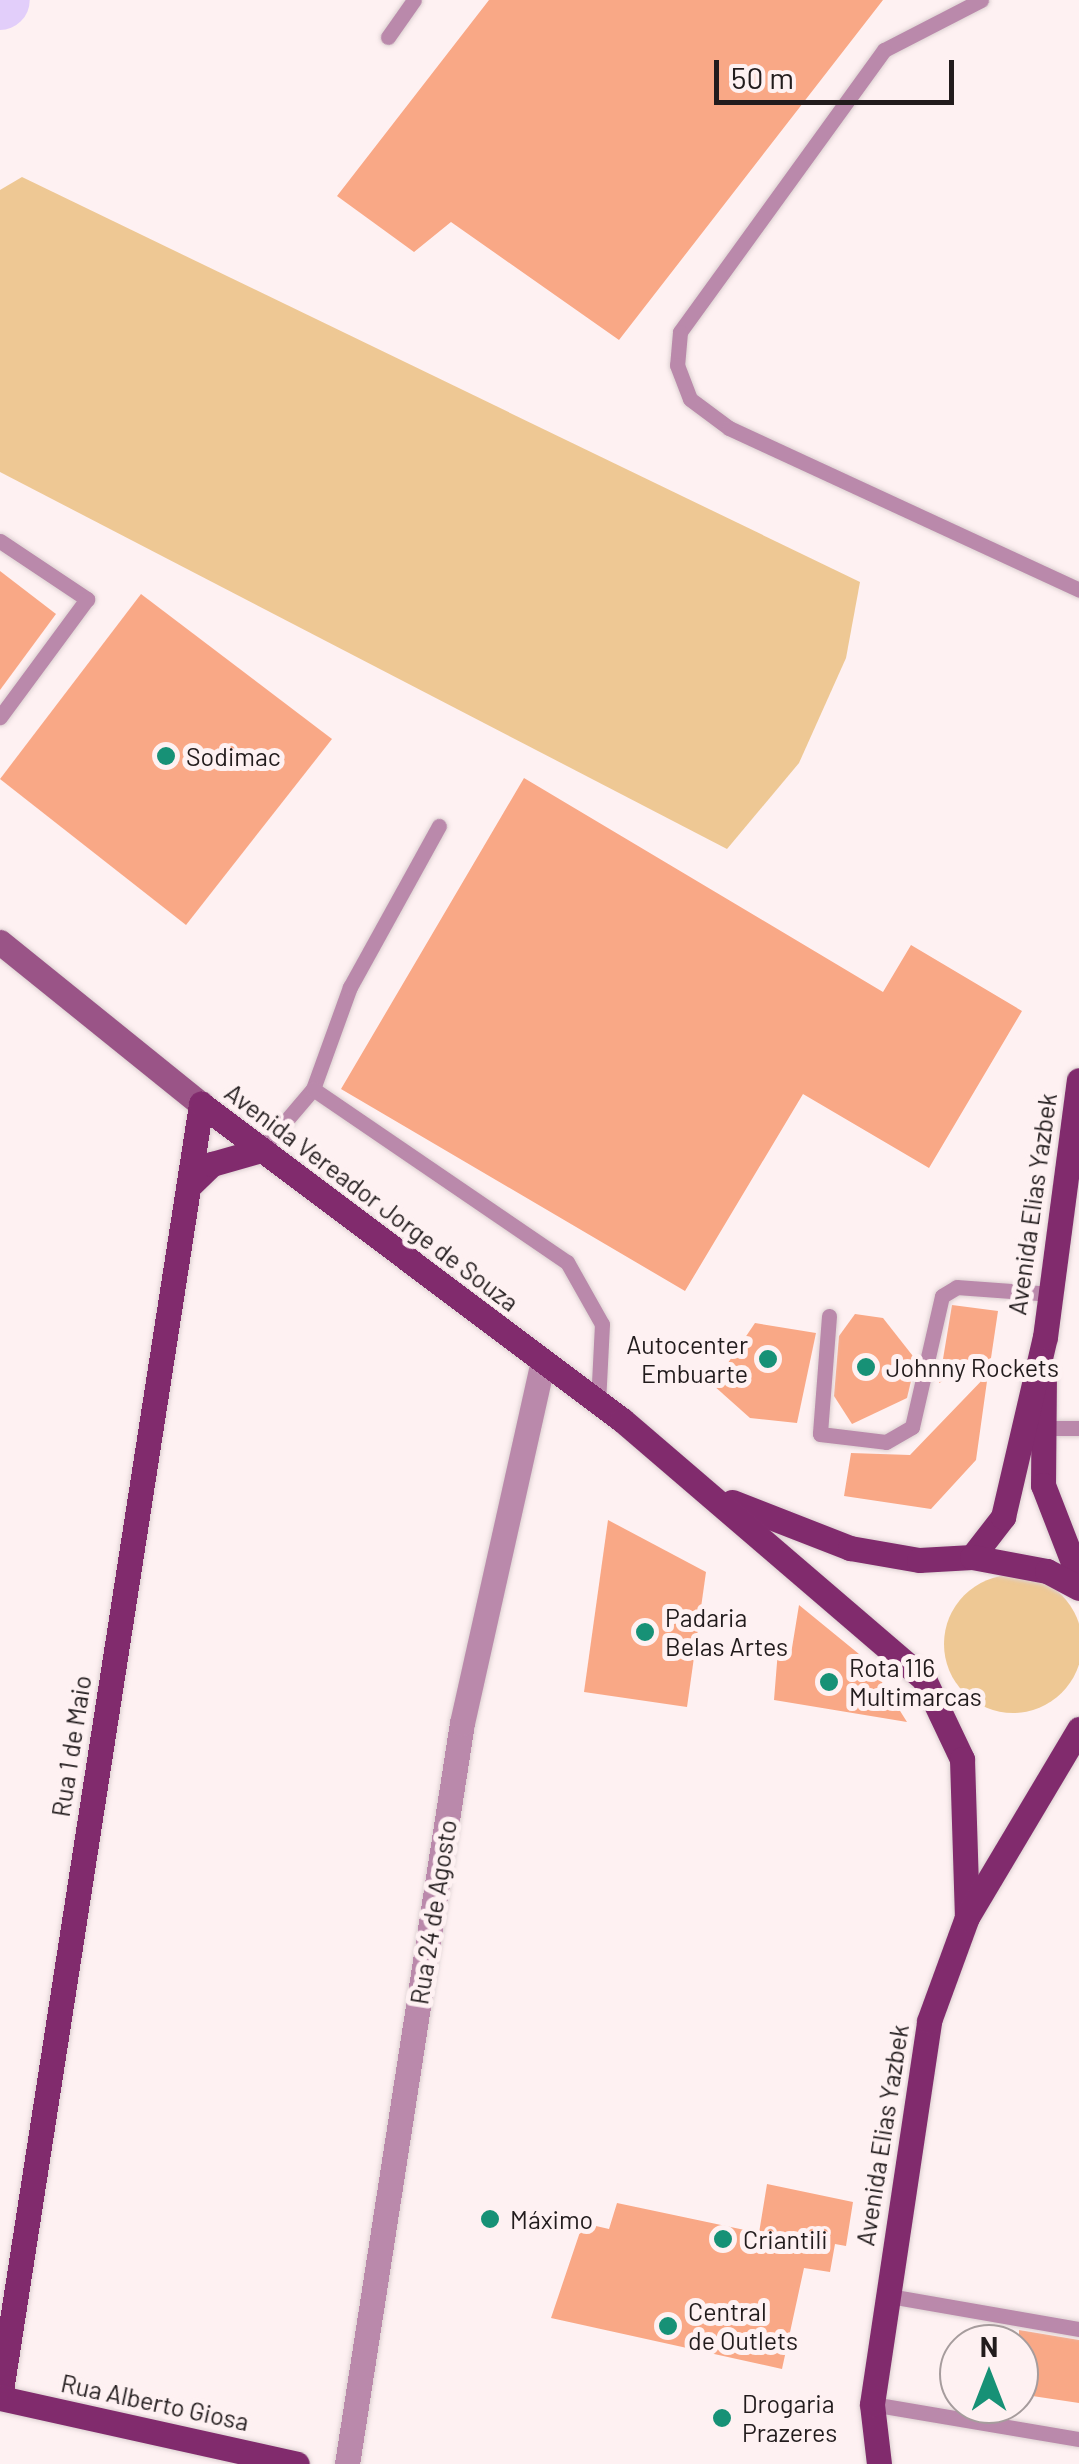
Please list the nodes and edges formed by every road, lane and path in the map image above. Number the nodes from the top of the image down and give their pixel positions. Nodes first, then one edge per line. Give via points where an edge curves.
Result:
1 (414, 0) edge
2 (981, 0) edge
3 (388, 36) dead end
4 (0, 540) edge
5 (1079, 590) edge
6 (0, 717) edge
7 (439, 826) dead end
8 (0, 942) edge
9 (1079, 1080) edge
10 (313, 1088) junction
11 (201, 1104) junction
12 (261, 1150) junction
13 (188, 1186) junction
14 (1052, 1294) junction
15 (829, 1316) dead end
16 (1045, 1337) junction
17 (542, 1364) junction
18 (598, 1402) junction
19 (1044, 1428) junction
20 (1079, 1428) edge
21 (712, 1493) junction
22 (972, 1557) junction
23 (1079, 1578) edge
24 (1079, 1588) edge
25 (1079, 1730) edge
26 (1072, 1757) edge
27 (967, 1917) junction
28 (889, 2296) junction
29 (1079, 2329) edge
30 (0, 2398) edge
31 (872, 2404) junction
32 (1079, 2439) edge
33 (297, 2464) edge
34 (347, 2464) edge
35 (879, 2464) edge

1 - 3 lane
2 - 5 lane via 884,50 680,332 677,365 690,399 730,428
4 - 6 lane via 87,599
7 - 10 lane via 350,986
8 - 11 main road, Avenida Vereador Jorge de Souza
9 - 14 main road, Avenida Elias Yazbek
10 - 12 lane
10 - 18 lane via 567,1262 602,1324
11 - 12 main road, Avenida Vereador Jorge de Souza
11 - 13 main road, Rua 1 de Maio
12 - 13 main road via 212,1164
12 - 17 main road, Avenida Vereador Jorge de Souza
13 - 30 main road, Rua 1 de Maio
14 - 15 lane via 957,1287 942,1296 912,1427 886,1442 820,1434
14 - 16 main road, Avenida Elias Yazbek
16 - 19 main road, Avenida Elias Yazbek
16 - 22 main road, Avenida Elias Yazbek via 1003,1517
17 - 18 main road, Avenida Vereador Jorge de Souza
17 - 34 street, Rua 24 de Agosto via 462,1723
18 - 21 main road, Avenida Vereador Jorge de Souza
19 - 20 lane
19 - 23 main road, Avenida Elias Yazbek via 1043,1485
21 - 22 main road, Avenida Vereador Jorge de Souza via 850,1548 919,1560
21 - 27 main road, Avenida Vereador Jorge de Souza via 934,1695 962,1759
22 - 24 main road, Avenida Vereador Jorge de Souza via 1047,1570
25 - 26 main road, Avenida Elias Yazbek
26 - 27 main road, Avenida Elias Yazbek
27 - 28 main road, Avenida Elias Yazbek via 929,2020
28 - 29 lane
28 - 31 main road, Avenida Elias Yazbek
30 - 33 main road, Rua Alberto Giosa
31 - 32 lane
31 - 35 main road, Avenida Elias Yazbek

